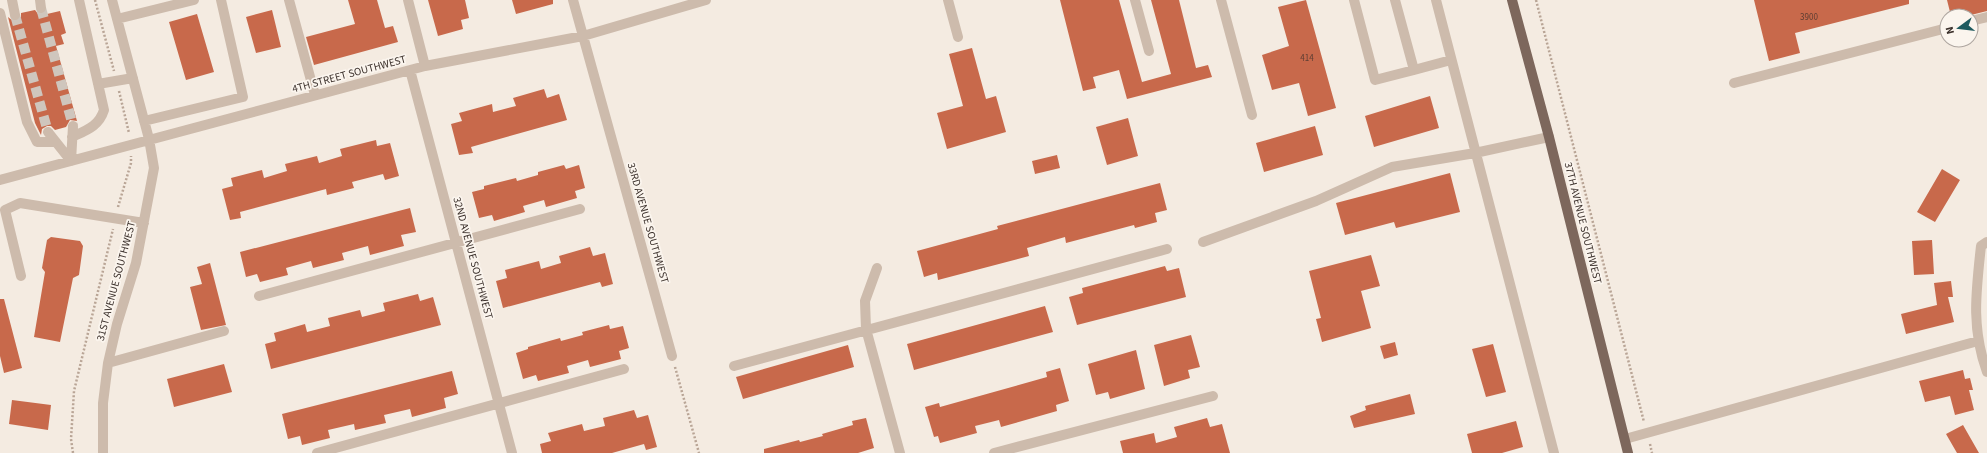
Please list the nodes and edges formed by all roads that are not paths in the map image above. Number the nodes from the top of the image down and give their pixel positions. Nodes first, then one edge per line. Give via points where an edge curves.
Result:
1 (12, 0) edge
2 (79, 0) edge
3 (112, 0) edge
4 (194, 0) edge
5 (221, 0) edge
6 (289, 0) edge
7 (408, 0) edge
8 (574, 0) edge
9 (706, 0) edge
10 (948, 0) edge
11 (1135, 0) edge
12 (1222, 0) edge
13 (1354, 0) edge
14 (1395, 0) edge
15 (1436, 0) edge
16 (1512, 0) edge
17 (0, 13) edge
18 (14, 15) tunnel mouth
19 (117, 19) junction
20 (1939, 30) edge
21 (583, 36) junction
22 (958, 37) dead end
23 (1149, 51) dead end
24 (1451, 60) junction
25 (425, 66) junction
26 (410, 70) junction
27 (1414, 70) junction
28 (133, 78) junction
29 (1734, 83) dead end
30 (98, 84) junction
31 (315, 95) junction
32 (1252, 115) dead end
33 (144, 121) junction
34 (73, 126) tunnel mouth
35 (48, 132) tunnel mouth
36 (72, 137) junction
37 (1549, 137) junction
38 (149, 140) junction
39 (56, 142) junction
40 (1475, 153) junction
41 (71, 161) junction
42 (0, 180) edge
43 (580, 209) dead end
44 (144, 223) junction
45 (457, 242) junction
46 (1203, 242) dead end
47 (1987, 242) edge
48 (1168, 248) dead end
49 (877, 268) dead end
50 (21, 276) dead end
51 (259, 296) dead end
52 (866, 330) junction
53 (224, 331) dead end
54 (1978, 341) junction
55 (672, 356) road end
56 (108, 363) junction
57 (734, 366) dead end
58 (624, 369) dead end
59 (1987, 372) edge
60 (1213, 396) dead end
61 (499, 403) junction
62 (1625, 439) junction
63 (103, 453) edge
64 (317, 453) edge
65 (512, 453) edge
66 (900, 453) edge
67 (994, 453) edge
68 (1554, 453) edge
69 (1628, 453) edge

1 - 18 street
2 - 30 street
3 - 19 street, 31ST AVENUE SOUTHWEST
4 - 19 street
5 - 33 street via 243,97
6 - 31 street
7 - 25 street
8 - 21 street, 33RD AVENUE SOUTHWEST
9 - 21 street, 4TH STREET SOUTHWEST
10 - 22 street
11 - 23 street
12 - 32 street
13 - 27 street via 1375,80
14 - 27 street
15 - 24 street
16 - 37 main road, 37TH AVENUE SOUTHWEST
17 - 39 street via 26,122 37,142
19 - 28 street, 31ST AVENUE SOUTHWEST
20 - 29 street
21 - 25 street, 4TH STREET SOUTHWEST
21 - 55 street, 33RD AVENUE SOUTHWEST
24 - 27 street
24 - 40 street
25 - 26 street, 4TH STREET SOUTHWEST
26 - 31 street, 4TH STREET SOUTHWEST
26 - 45 street, 32ND AVENUE SOUTHWEST
28 - 30 street
28 - 33 street, 31ST AVENUE SOUTHWEST
30 - 36 street via 104,110 101,120
31 - 38 street, 4TH STREET SOUTHWEST
33 - 38 street, 31ST AVENUE SOUTHWEST
34 - 36 street
35 - 39 street
36 - 41 street
37 - 40 street
37 - 62 main road, 37TH AVENUE SOUTHWEST
38 - 41 street, 4TH STREET SOUTHWEST
38 - 44 street, 31ST AVENUE SOUTHWEST via 154,168
39 - 41 street
40 - 46 street via 1392,167 1316,201
40 - 68 street
41 - 42 street, 4TH STREET SOUTHWEST
43 - 45 street
44 - 50 street via 20,203 5,210
44 - 56 street, 31ST AVENUE SOUTHWEST via 136,263
45 - 51 street
45 - 61 street, 32ND AVENUE SOUTHWEST
47 - 54 street via 1981,246 1975,303
48 - 52 street
49 - 52 street via 865,301
52 - 57 street
52 - 66 street
53 - 56 street
54 - 59 street
54 - 62 street
56 - 63 street, 31ST AVENUE SOUTHWEST via 102,402
58 - 61 street
60 - 67 street
61 - 64 street
61 - 65 street, 32ND AVENUE SOUTHWEST
62 - 69 main road, 37TH AVENUE SOUTHWEST

